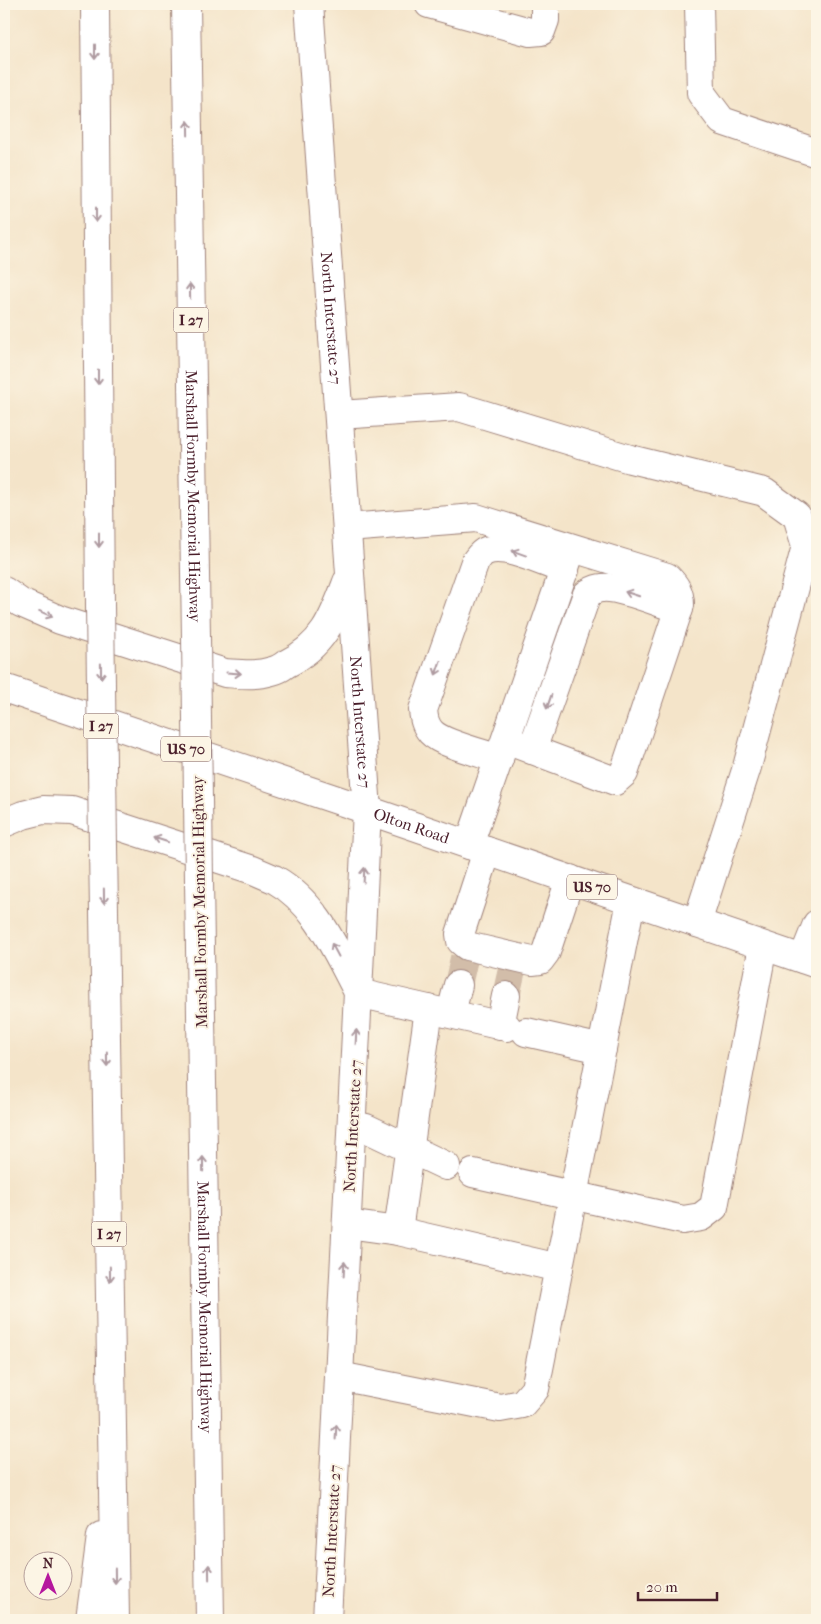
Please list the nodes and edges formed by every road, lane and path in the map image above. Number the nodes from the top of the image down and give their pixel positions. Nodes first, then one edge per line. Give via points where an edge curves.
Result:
1 (95, 4) edge
2 (186, 4) edge
3 (309, 4) edge
4 (429, 4) edge
5 (545, 4) edge
6 (699, 4) edge
7 (468, 9) edge
8 (817, 154) edge
9 (339, 416) junction
10 (347, 528) junction
11 (568, 559) junction
12 (350, 574) junction
13 (4, 591) edge
14 (678, 609) junction
15 (4, 688) edge
16 (502, 750) junction
17 (532, 750) junction
18 (367, 810) junction
19 (4, 823) edge
20 (478, 848) junction
21 (570, 879) junction
22 (631, 901) junction
23 (697, 923) junction
24 (817, 924) edge
25 (763, 946) junction
26 (810, 962) edge
27 (458, 985) tunnel mouth
28 (358, 993) junction
29 (506, 996) tunnel mouth
30 (440, 1011) junction
31 (511, 1028) junction
32 (602, 1049) junction
33 (352, 1125) junction
34 (410, 1148) junction
35 (446, 1166) dead end
36 (473, 1173) dead end
37 (573, 1195) junction
38 (347, 1224) junction
39 (398, 1231) junction
40 (559, 1268) junction
41 (339, 1376) junction
42 (113, 1461) junction
43 (90, 1620) edge
44 (115, 1620) edge
45 (210, 1620) edge
46 (327, 1620) edge

1 -> 42 main road, I 27, bridge
45 -> 2 main road, Marshall Formby Memorial Highway / I 27, bridge
3 - 9 main road, North Interstate 27
4 - 7 main road
5 - 7 main road via 541,31 530,32
6 - 8 main road via 701,93 722,122
9 - 10 main road, North Interstate 27
9 - 23 main road via 459,407 630,459 764,492 797,516 806,546 748,767
10 - 11 main road via 476,518
10 - 12 main road, North Interstate 27
11 - 14 main road via 667,577 680,595
11 - 16 main road
11 -> 16 main road via 495,548 483,551 475,562 423,710 425,723 442,740
13 -> 12 main road via 21,603 60,620 226,673 251,674 272,671 296,660 320,640 334,617
12 - 18 main road, North Interstate 27
14 -> 17 main road via 618,589 596,588 587,594
14 - 17 main road via 624,773 615,781
15 - 18 main road, Olton Road / US 70
16 - 17 main road
16 - 20 main road
18 - 20 main road, Olton Road / US 70
28 -> 18 main road, North Interstate 27
28 -> 19 main road via 322,925 298,898 274,880 253,870 72,811 43,810
20 - 21 main road, Olton Road / US 70
20 - 21 main road via 460,934 466,950 514,962 540,960 546,952
21 - 22 main road, Olton Road / US 70
22 - 23 main road, Olton Road / US 70
22 - 32 main road
23 - 25 main road, Olton Road / US 70
24 - 26 main road
25 - 26 main road, Olton Road / US 70
25 - 37 main road via 714,1206 701,1218 683,1220
27 - 30 main road
28 - 30 main road
33 -> 28 main road, North Interstate 27
29 - 31 main road
30 - 31 main road
30 - 34 main road
31 - 32 main road
32 - 37 main road
33 - 34 main road
33 - 38 main road, North Interstate 27
34 - 35 main road
34 - 39 main road
36 - 37 main road
37 - 40 main road
38 - 39 main road
41 -> 38 main road, North Interstate 27
39 - 40 main road
40 - 41 main road via 535,1389 522,1404 500,1408
46 -> 41 main road, North Interstate 27
42 - 43 main road
42 -> 44 main road, I 27

